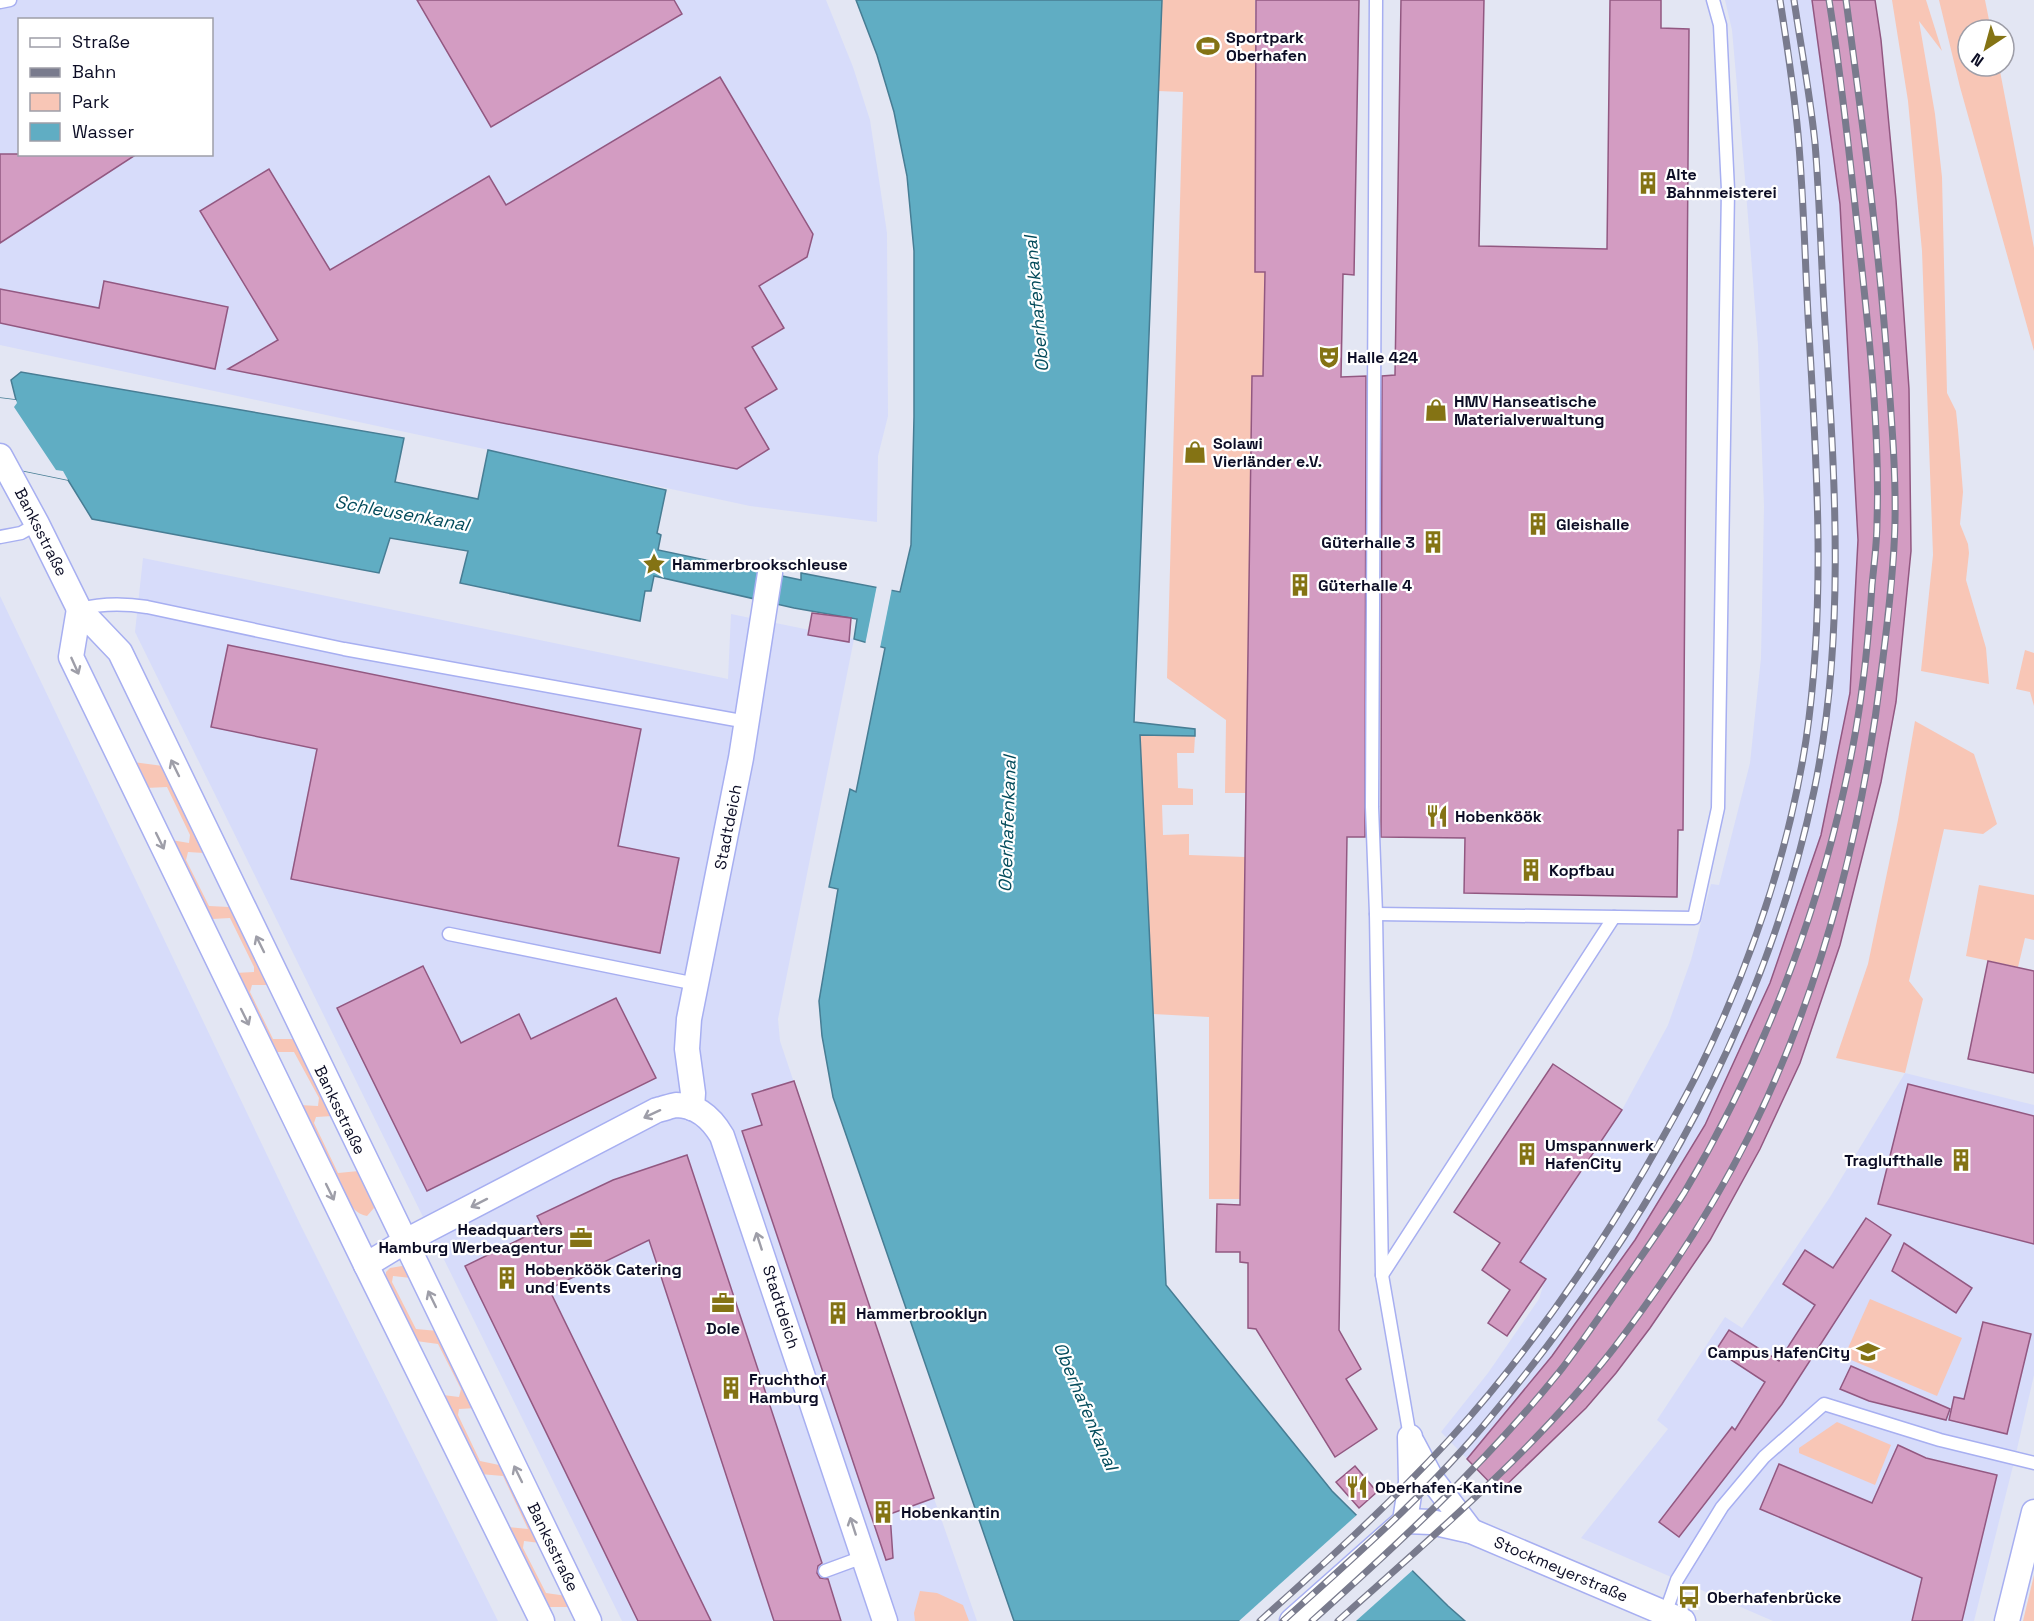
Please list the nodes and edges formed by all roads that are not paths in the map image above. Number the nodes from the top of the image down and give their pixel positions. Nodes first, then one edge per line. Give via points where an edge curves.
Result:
1 (10, 0) edge
2 (1376, 0) edge
3 (1713, 0) edge
4 (0, 2) edge
5 (4, 462) edge
6 (37, 524) junction
7 (0, 537) edge
8 (770, 573) dead end
9 (79, 609) junction
10 (747, 722) junction
11 (1376, 914) junction
12 (1614, 917) junction
13 (449, 934) dead end
14 (696, 984) junction
15 (692, 1108) junction
16 (404, 1242) junction
17 (366, 1265) junction
18 (1383, 1275) junction
19 (1410, 1437) junction
20 (2034, 1462) edge
21 (2034, 1512) edge
22 (1405, 1521) junction
23 (1472, 1531) junction
24 (863, 1557) junction
25 (825, 1571) dead end
26 (1674, 1617) edge
27 (542, 1621) edge
28 (589, 1621) edge
29 (885, 1621) edge
30 (1292, 1621) edge
31 (2007, 1621) edge

1 - 4 lane
2 - 11 lane via 1372,807
3 - 12 lane via 1720,25 1728,190 1718,808 1694,918
5 - 6 street, Banksstraße
6 - 7 lane
6 - 9 street, Banksstraße
8 - 10 street, Stadtdeich
9 - 10 lane via 122,603 147,607 344,649
16 -> 9 street, Banksstraße via 120,652
9 -> 17 street via 71,657
10 - 14 street, Stadtdeich
11 - 12 lane
11 - 18 lane
12 - 18 lane
13 - 14 lane
14 - 15 street, Stadtdeich via 687,1049
15 -> 16 street via 657,1110
24 -> 15 street, Stadtdeich via 722,1136 714,1122
16 - 17 street
28 -> 16 street, Banksstraße
17 - 27 street
18 - 19 lane
19 - 22 street via 1411,1482
19 - 23 street, Stockmeyerstraße via 1431,1479
20 - 26 lane via 1940,1440 1824,1404 1764,1457 1722,1507 1677,1580
21 - 31 street
22 - 23 street, Stockmeyerstraße
22 - 30 street
23 - 26 street, Stockmeyerstraße
24 - 25 lane
24 - 29 street, Stadtdeich

